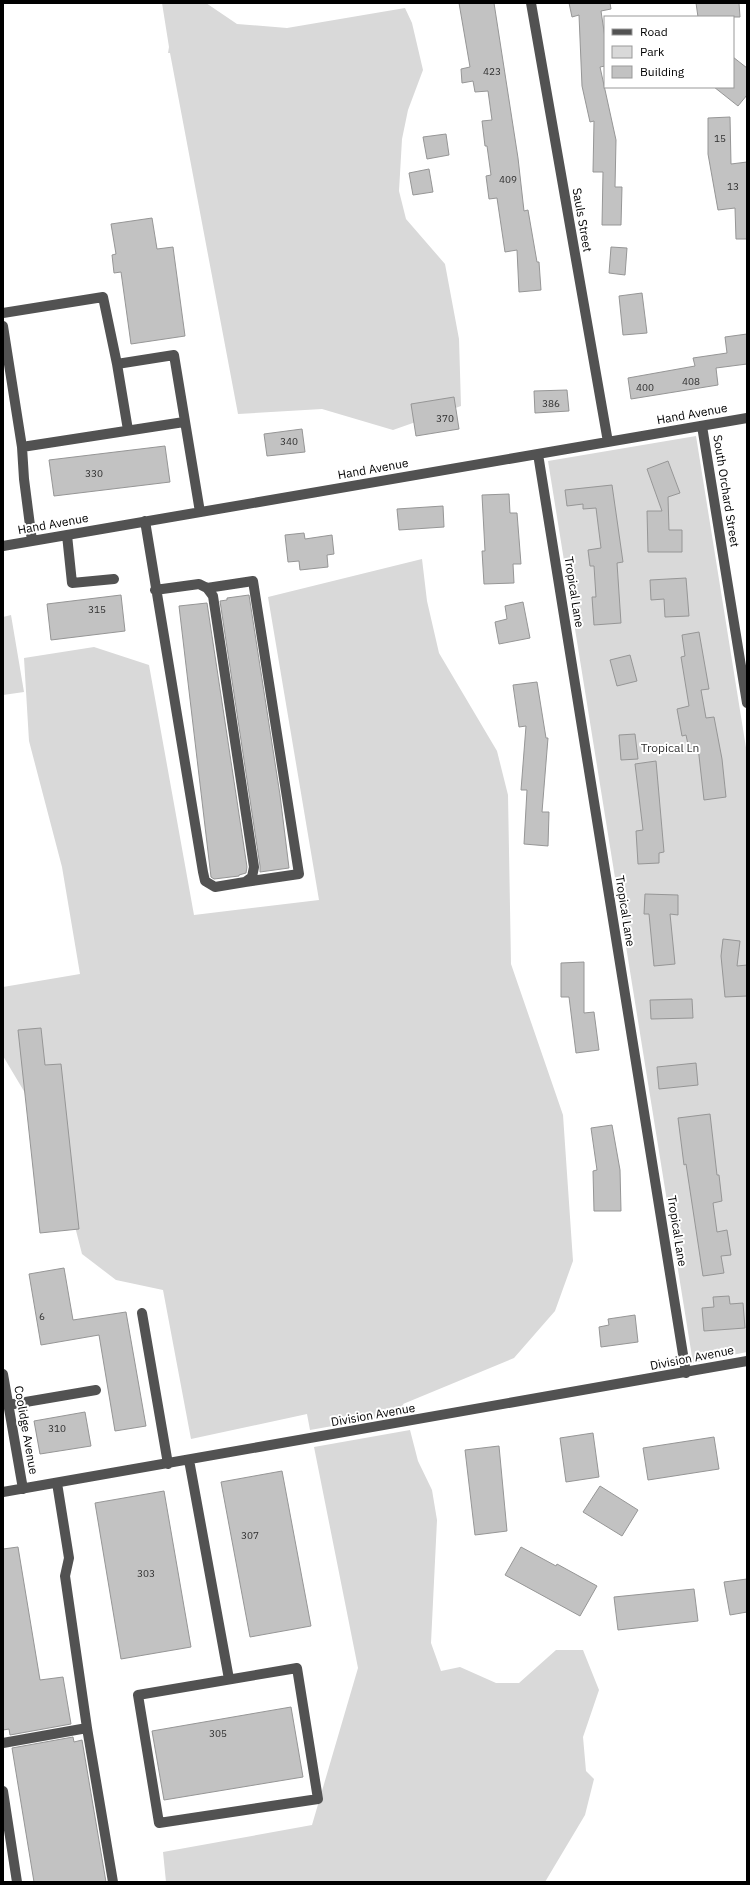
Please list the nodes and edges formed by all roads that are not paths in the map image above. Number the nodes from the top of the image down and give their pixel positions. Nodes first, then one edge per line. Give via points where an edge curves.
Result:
1 (531, 3) edge
2 (3, 313) edge
3 (3, 326) edge
4 (117, 364) junction
5 (747, 418) edge
6 (184, 422) junction
7 (702, 426) junction
8 (128, 430) junction
9 (608, 442) junction
10 (22, 447) junction
11 (538, 454) junction
12 (200, 512) junction
13 (145, 521) junction
14 (67, 535) junction
15 (32, 541) junction
16 (3, 546) edge
17 (114, 579) dead end
18 (207, 588) junction
19 (155, 590) junction
20 (747, 703) edge
21 (245, 882) junction
22 (142, 1313) dead end
23 (747, 1361) edge
24 (686, 1373) junction
25 (3, 1374) edge
26 (96, 1390) dead end
27 (8, 1404) junction
28 (189, 1460) junction
29 (168, 1464) junction
30 (57, 1483) junction
31 (23, 1489) junction
32 (3, 1492) edge
33 (229, 1679) junction
34 (87, 1728) junction
35 (3, 1743) edge
36 (3, 1791) edge
37 (17, 1882) edge
38 (113, 1882) edge

1 - 9 street, Sauls Street
2 - 4 street via 103,297
3 - 10 street
4 - 6 street via 174,355
4 - 8 street
5 - 7 street, Hand Avenue
6 - 8 street
6 - 12 street
7 - 9 street, Hand Avenue
7 - 20 street, South Orchard Street
8 - 10 street
9 - 11 street, Hand Avenue
10 - 15 street
11 - 12 street, Hand Avenue
11 - 24 street, Tropical Lane
12 - 13 street, Hand Avenue
13 - 14 street, Hand Avenue
13 - 19 street
14 - 15 street, Hand Avenue
14 - 17 street via 72,583
15 - 16 street, Hand Avenue
18 - 19 street via 199,584
18 - 21 street via 213,596 254,867 252,876
18 - 21 street via 253,581 299,874
19 - 21 street via 206,881 215,887
22 - 29 street
23 - 24 street, Division Avenue
24 - 28 street, Division Avenue
25 - 27 street, Coolidge Avenue
26 - 27 street
27 - 31 street, Coolidge Avenue
28 - 29 street, Division Avenue
28 - 33 street
29 - 30 street, Division Avenue
30 - 31 street, Division Avenue
30 - 34 street via 69,1558 65,1576
31 - 32 street, Division Avenue
33 - 33 street via 138,1695 159,1823 318,1799 298,1668
34 - 35 street
34 - 38 street
36 - 37 street

